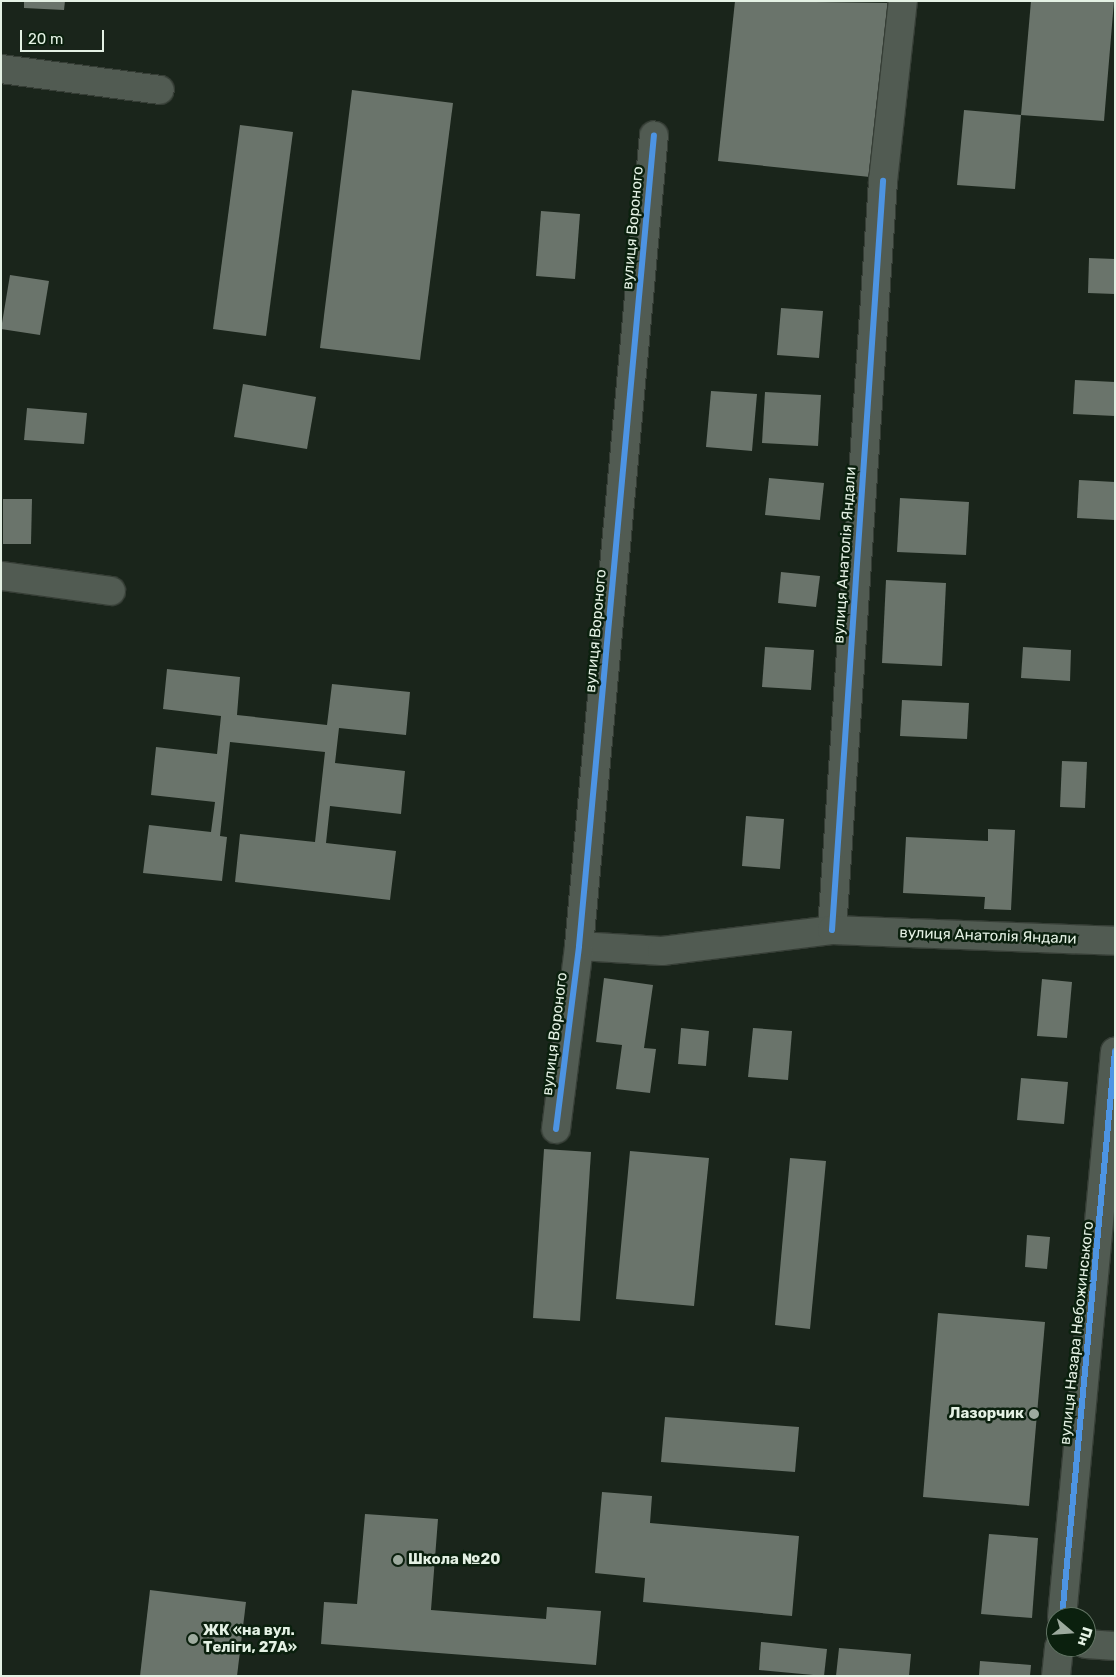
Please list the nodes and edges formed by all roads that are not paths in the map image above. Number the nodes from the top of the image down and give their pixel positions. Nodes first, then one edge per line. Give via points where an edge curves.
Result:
1 (903, 1) edge
2 (1, 69) edge
3 (160, 90) dead end
4 (654, 135) dead end
5 (1, 576) edge
6 (111, 591) dead end
7 (832, 930) junction
8 (1115, 941) edge
9 (579, 946) junction
10 (1115, 1051) edge
11 (556, 1129) dead end
12 (1109, 1187) edge
13 (1063, 1607) edge
14 (1096, 1645) edge
15 (1115, 1646) edge
16 (1058, 1657) edge
17 (1056, 1676) edge

1 - 7 street, вулиця Анатолія Яндали via 883,181
2 - 3 street
4 - 9 street, вулиця Вороного
5 - 6 street
7 - 8 street, вулиця Анатолія Яндали
7 - 9 street, вулиця Анатолія Яндали via 662,952
9 - 11 street, вулиця Вороного
10 - 12 street, вулиця Назара Небожинського
12 - 13 street, вулиця Назара Небожинського
14 - 15 street
16 - 17 street

